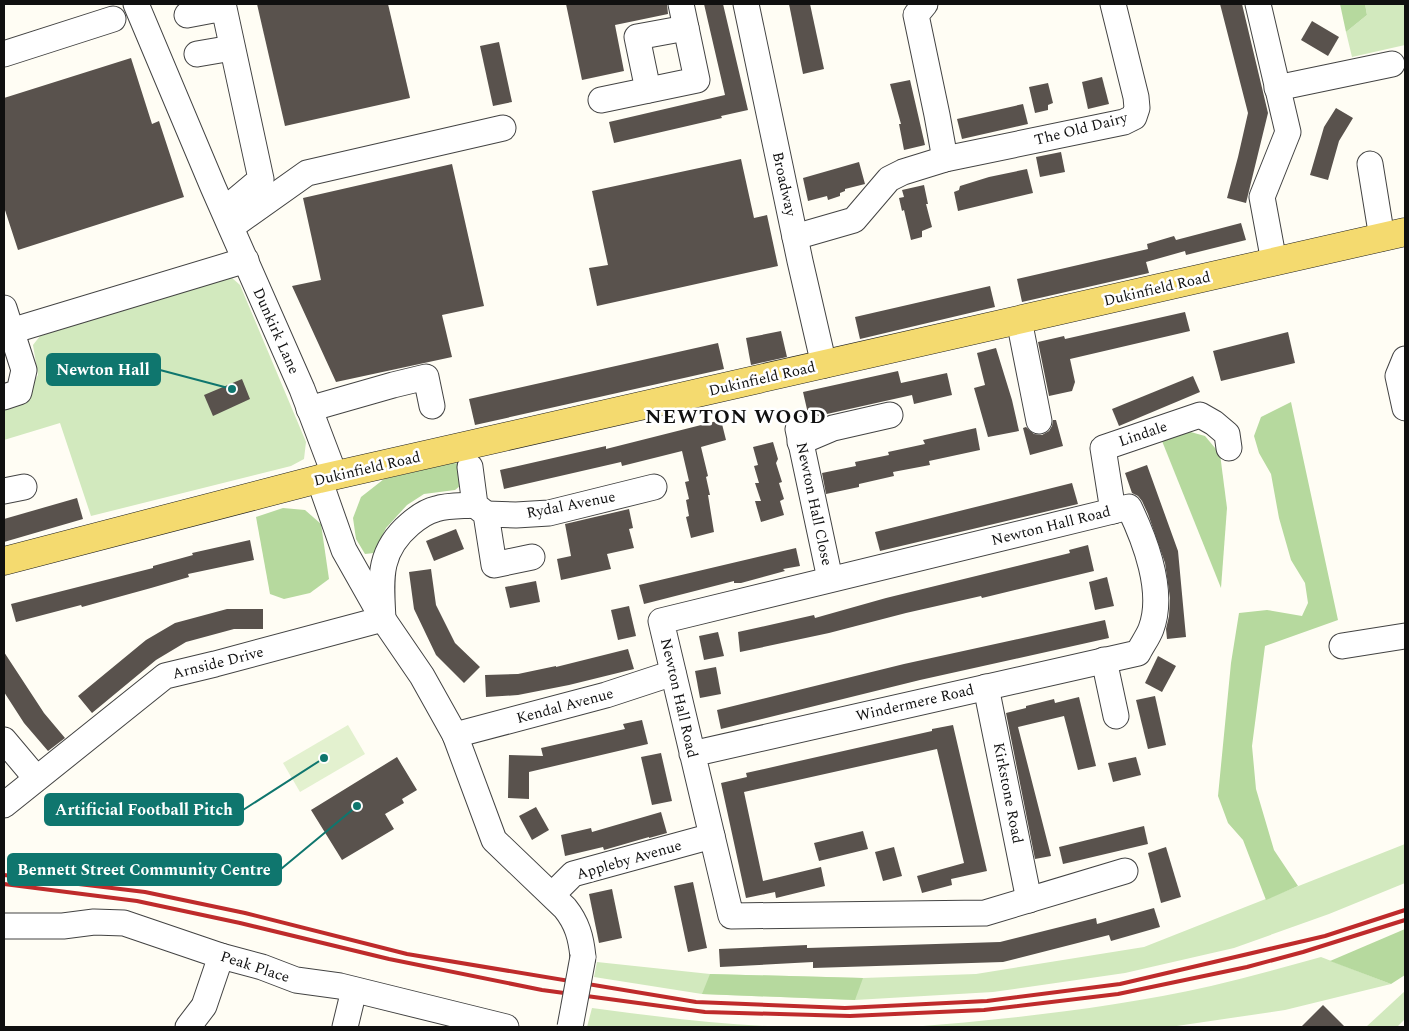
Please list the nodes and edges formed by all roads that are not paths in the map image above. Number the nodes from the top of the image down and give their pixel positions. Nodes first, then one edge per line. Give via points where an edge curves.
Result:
1 (136, 4) edge
2 (746, 4) edge
3 (925, 4) edge
4 (1113, 4) edge
5 (1258, 4) edge
6 (187, 15) dead end
7 (684, 16) edge
8 (113, 19) dead end
9 (232, 48) junction
10 (4, 54) edge
11 (197, 54) dead end
12 (1392, 64) dead end
13 (1278, 88) junction
14 (648, 90) junction
15 (601, 100) dead end
16 (503, 128) dead end
17 (944, 159) junction
18 (1370, 164) dead end
19 (227, 219) junction
20 (1394, 235) edge
21 (795, 237) junction
22 (246, 260) junction
23 (1274, 262) junction
24 (8, 320) edge
25 (1018, 320) junction
26 (1405, 359) edge
27 (824, 364) junction
28 (4, 397) edge
29 (432, 406) dead end
30 (1405, 408) edge
31 (309, 409) junction
32 (890, 415) dead end
33 (1039, 421) dead end
34 (1229, 448) dead end
35 (470, 467) dead end
36 (327, 478) junction
37 (654, 487) dead end
38 (480, 509) junction
39 (1113, 511) junction
40 (532, 557) dead end
41 (4, 561) edge
42 (830, 579) junction
43 (383, 619) junction
44 (1405, 636) edge
45 (1342, 646) dead end
46 (1138, 652) joint
47 (1104, 660) junction
48 (673, 673) junction
49 (986, 687) junction
50 (1116, 716) dead end
51 (455, 735) junction
52 (4, 740) edge
53 (692, 754) junction
54 (36, 778) junction
55 (4, 805) edge
56 (712, 836) junction
57 (1125, 871) dead end
58 (553, 894) junction
59 (1030, 900) junction
60 (4, 926) edge
61 (220, 956) junction
62 (354, 990) junction
63 (193, 1026) edge
64 (495, 1026) edge
65 (345, 1027) edge
66 (570, 1027) edge

1 - 19 street, Dunkirk Lane
2 - 21 street, Broadway
3 - 17 street via 916,15
4 - 17 street, The Old Dairy via 1136,97 1134,117 1124,122
5 - 13 street
6 - 9 street via 224,8
7 - 14 street via 637,37
7 - 14 street via 697,80
8 - 10 street
9 - 11 street
9 - 19 street via 261,179
12 - 13 street
13 - 23 street via 1288,132 1262,197
14 - 15 street
16 - 19 street via 307,173
17 - 21 street, The Old Dairy via 889,179 854,220
18 - 20 street
19 - 22 street, Dunkirk Lane
20 - 23 main road, Dukinfield Road
21 - 27 street, Broadway
22 - 24 street
22 - 31 street, Dunkirk Lane
23 - 25 main road, Dukinfield Road
24 - 28 street via 24,370 19,392
25 - 27 main road, Dukinfield Road
25 - 33 street
26 - 30 street via 1398,376
27 - 36 main road, Dukinfield Road
29 - 31 street via 426,377
31 - 36 street, Dunkirk Lane
32 - 42 street, Newton Hall Close via 799,436
34 - 39 street, Lindale via 1227,434 1200,415 1103,448
35 - 38 street
36 - 41 main road, Dukinfield Road
36 - 43 street, Dunkirk Lane via 344,550
37 - 38 street, Rydal Avenue via 548,513 516,516
38 - 40 street via 494,565
38 - 43 street, Rydal Avenue via 436,509 399,533 384,562 381,583
39 - 42 street, Newton Hall Road
39 - 46 street, Newton Hall Road via 1129,507 1147,547 1154,582 1155,608 1151,629
42 - 48 street, Newton Hall Road via 661,621
43 - 51 street, Dunkirk Lane via 422,676
43 - 54 street, Arnside Drive via 165,676
44 - 45 street
46 - 47 street, Windermere Road
47 - 49 street, Windermere Road
47 - 50 street
48 - 51 street, Kendal Avenue via 606,695
48 - 53 street, Newton Hall Road
49 - 53 street, Windermere Road
49 - 59 street, Kirkstone Road
51 - 58 street, Dunkirk Lane via 494,840
52 - 54 street
53 - 56 street, Newton Hall Road
54 - 55 street, Arnside Drive
56 - 58 street, Appleby Avenue via 573,874
56 - 59 street, Newton Hall Road via 731,916 985,913
57 - 59 street, Newton Hall Road
58 - 66 street, Dunkirk Lane, bridge via 574,919 583,956
60 - 61 street, Peak Place via 124,923
61 - 62 street, Peak Place via 296,980
61 - 63 street via 204,1006
62 - 64 street, Peak Place
62 - 65 street

